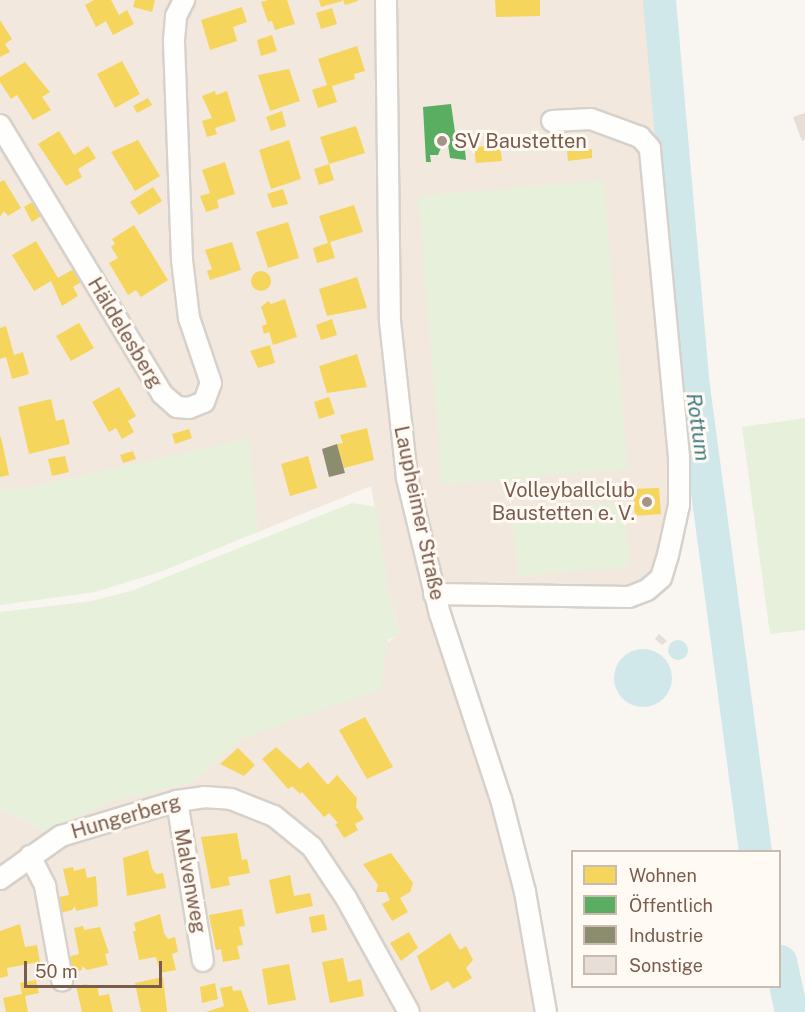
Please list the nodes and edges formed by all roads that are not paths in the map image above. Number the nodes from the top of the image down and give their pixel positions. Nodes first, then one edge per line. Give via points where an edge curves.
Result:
1 (184, 0) edge
2 (386, 0) edge
3 (552, 121) dead end
4 (0, 125) edge
5 (434, 594) junction
6 (177, 801) junction
7 (30, 856) junction
8 (0, 879) edge
9 (204, 961) dead end
10 (62, 980) dead end
11 (409, 1012) edge
12 (546, 1012) edge

1 - 4 street, Häldelesberg via 176,16 174,40 182,260 189,318 211,383 204,402 189,408 177,406 162,394
2 - 5 street, Laupheimer Straße via 390,321 395,394 407,478
3 - 5 street via 591,119 640,137 650,148 679,457 679,505 668,555 661,578 647,591 629,597
5 - 12 street, Laupheimer Straße via 519,869
6 - 7 street, Hungerberg via 61,836
6 - 9 street, Malvenweg
6 - 11 street, Hungerberg via 231,799 274,816 296,831 330,871
7 - 8 street, Hungerberg
7 - 10 street via 45,886

